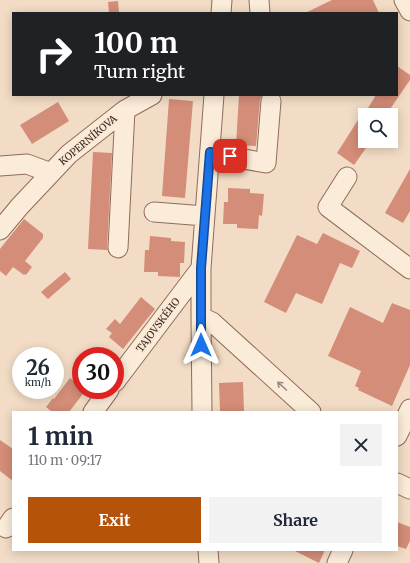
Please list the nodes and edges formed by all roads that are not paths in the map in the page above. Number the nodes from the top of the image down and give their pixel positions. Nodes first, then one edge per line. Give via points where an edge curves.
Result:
1 (222, 0) edge
2 (259, 0) edge
3 (404, 0) edge
4 (410, 11) edge
5 (221, 12) edge
6 (260, 12) edge
7 (150, 96) edge
8 (214, 96) edge
9 (271, 101) dead end
10 (125, 110) junction
11 (210, 152) junction
12 (0, 166) edge
13 (51, 173) junction
14 (347, 176) dead end
15 (154, 212) dead end
16 (205, 216) junction
17 (0, 230) edge
18 (118, 248) dead end
19 (201, 268) junction
20 (410, 269) edge
21 (201, 317) junction
22 (124, 370) edge
23 (102, 399) edge
24 (410, 409) edge
25 (94, 411) edge
26 (202, 411) edge
27 (310, 411) edge
28 (398, 434) edge
29 (398, 483) edge
30 (410, 489) edge
31 (208, 551) edge
32 (343, 551) edge
33 (209, 563) edge
34 (337, 563) edge

1 - 5 street
2 - 6 street
3 - 4 street
7 - 10 street, KOPERNÍKOVA
8 - 11 street
9 - 11 street via 266,163
10 - 13 street, KOPERNÍKOVA via 69,154
10 - 18 street
11 - 16 street
12 - 13 street via 27,164
13 - 17 street, KOPERNÍKOVA
14 - 20 street via 328,207
15 - 16 street
16 - 19 street
19 - 21 street
19 - 22 street, TAJOVSKÉHO
21 - 26 street
27 -> 21 street via 212,322
23 - 25 street
24 - 28 street
29 - 30 street
31 - 33 street
32 - 34 street

